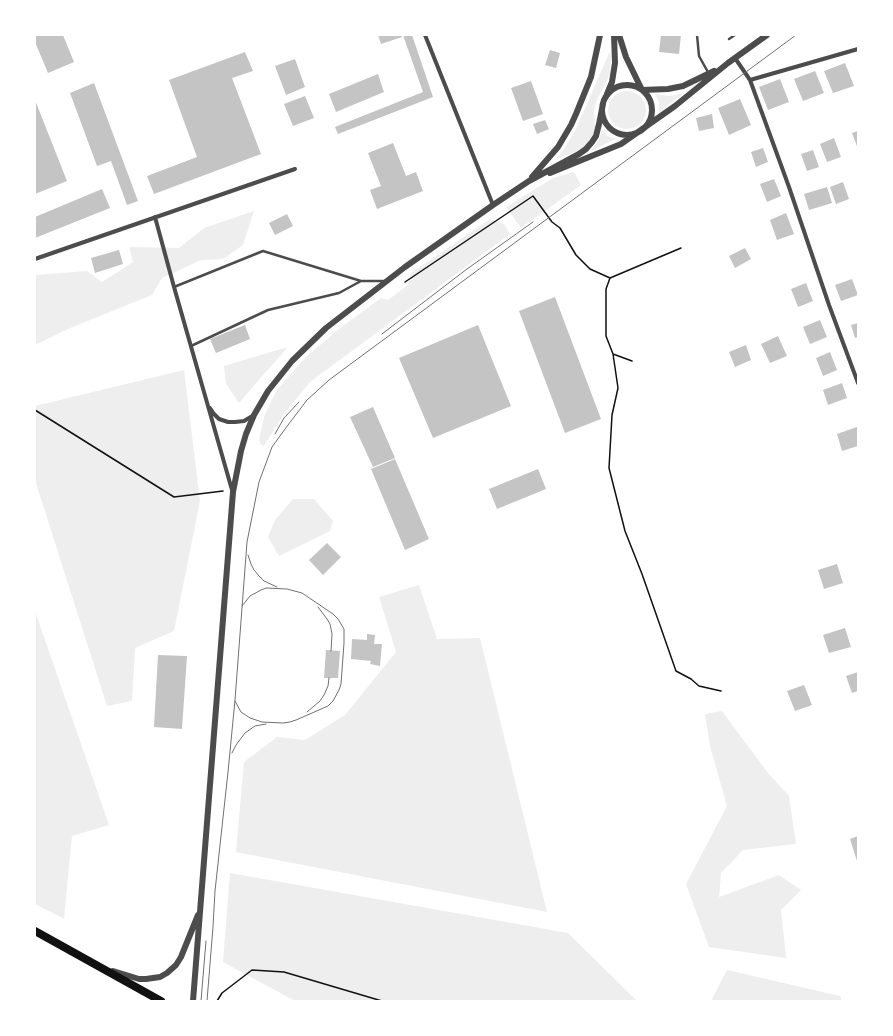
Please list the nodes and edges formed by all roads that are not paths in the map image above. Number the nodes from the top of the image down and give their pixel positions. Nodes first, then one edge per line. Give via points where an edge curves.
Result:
1 (425, 35) edge
2 (600, 35) edge
3 (614, 35) edge
4 (620, 35) edge
5 (697, 35) edge
6 (735, 35) edge
7 (767, 35) edge
8 (730, 39) dead end
9 (858, 49) edge
10 (735, 58) junction
11 (728, 63) junction
12 (709, 74) junction
13 (750, 80) junction
14 (642, 90) junction
15 (606, 98) junction
16 (603, 104) junction
17 (643, 129) junction
18 (295, 169) dead end
19 (529, 181) junction
20 (493, 205) junction
21 (155, 217) junction
22 (35, 259) edge
23 (361, 281) junction
24 (387, 281) junction
25 (174, 287) junction
26 (191, 346) junction
27 (858, 383) edge
28 (208, 405) junction
29 (254, 415) junction
30 (232, 492) junction
31 (201, 908) junction
32 (35, 931) edge
33 (102, 968) junction
34 (161, 1001) edge
35 (193, 1001) edge

1 - 20 street
2 - 19 street via 591,77 571,125 558,147
3 - 15 street via 614,74
4 - 14 street via 626,57
5 - 12 lane via 699,56
6 - 8 lane
7 - 10 street
9 - 13 street
10 - 11 street
10 - 13 street
11 - 12 street
11 - 17 street
12 - 14 street via 683,86
13 - 27 street
14 - 15 street via 629,85 622,86 610,92
14 - 17 street via 651,102 652,112
15 - 16 street
16 - 17 street via 602,111 607,124 618,133 629,134
16 - 19 street via 596,136 589,146
17 - 19 street via 621,144
18 - 21 street
19 - 20 street
20 - 24 street
21 - 22 street
21 - 25 street
23 - 24 lane
23 - 25 lane via 263,251
23 - 26 lane via 339,293 268,310
24 - 29 street via 326,328 292,361 268,391
25 - 26 street
26 - 28 street
28 - 29 street via 219,419 228,422 244,421
28 - 30 street
29 - 30 street via 240,451
30 - 31 street
31 - 33 street via 181,957 167,973 152,979 139,979
31 - 35 street
32 - 33 main road
33 - 34 main road

